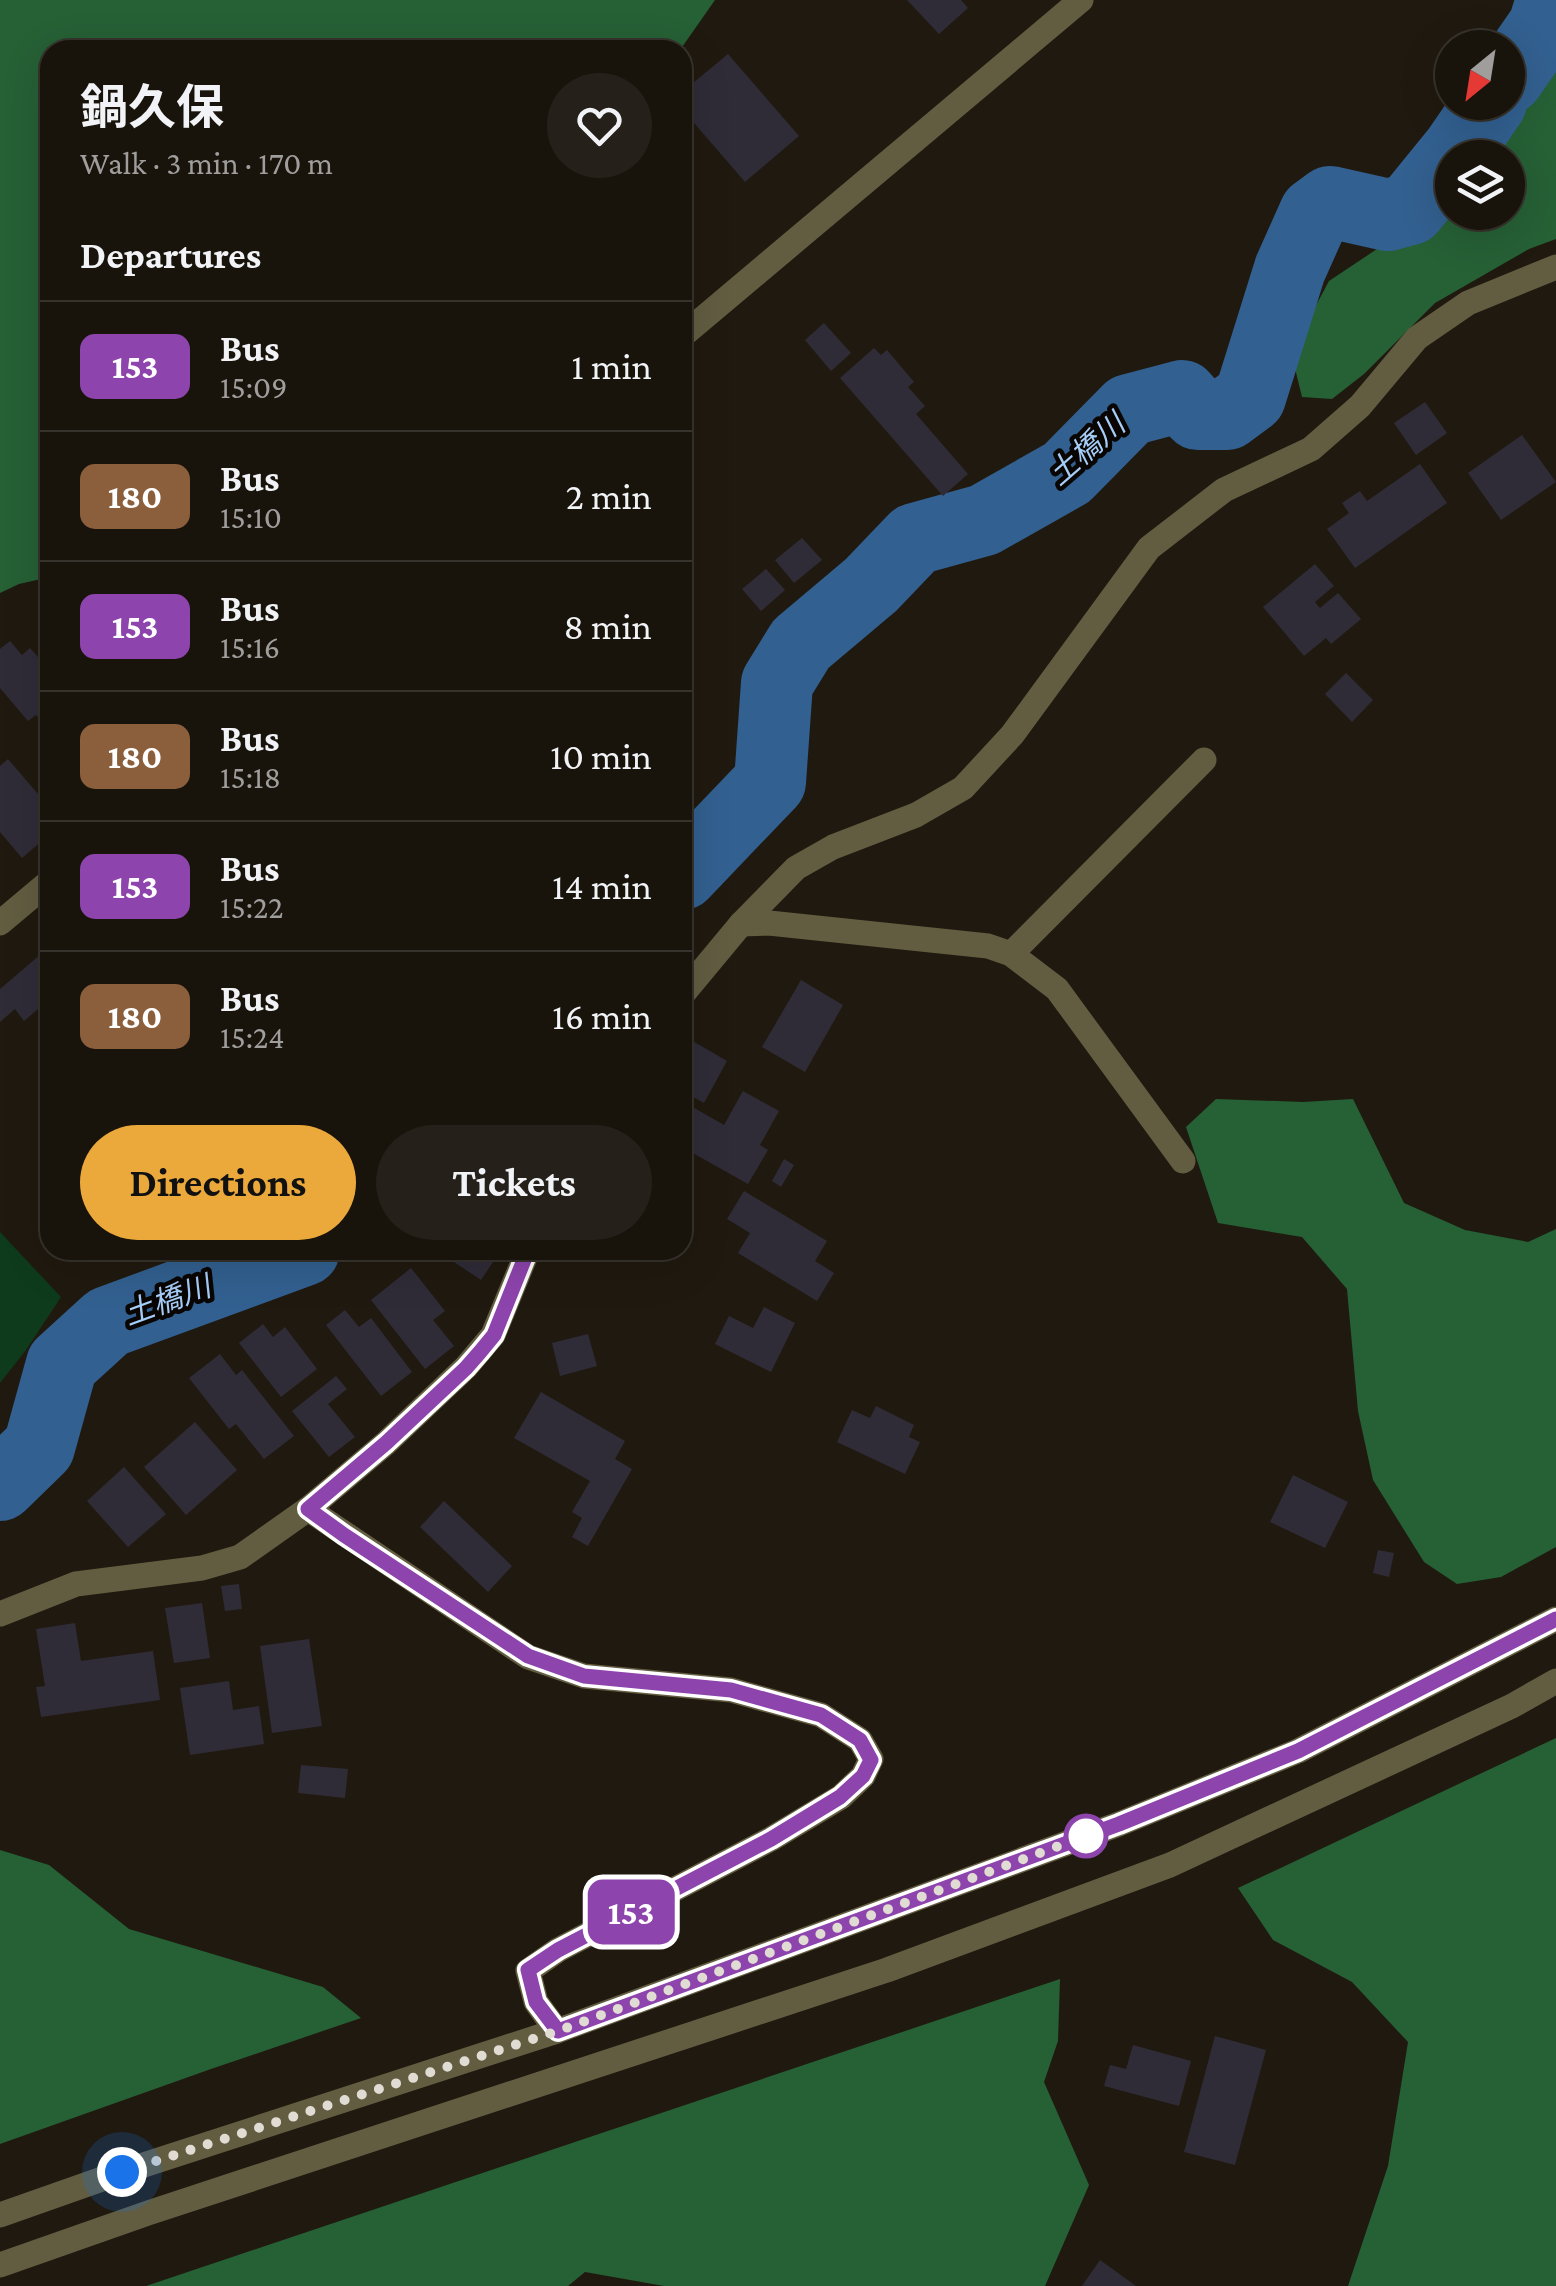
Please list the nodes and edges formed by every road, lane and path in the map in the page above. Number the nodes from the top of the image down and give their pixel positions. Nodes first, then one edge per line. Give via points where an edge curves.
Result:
1 (1081, 0) edge
2 (1556, 267) edge
3 (692, 328) edge
4 (1204, 760) dead end
5 (40, 889) edge
6 (0, 923) edge
7 (741, 924) junction
8 (1011, 954) junction
9 (692, 983) edge
10 (1183, 1161) dead end
11 (524, 1260) edge
12 (308, 1509) junction
13 (0, 1614) edge
14 (1556, 1619) edge
15 (1556, 1681) edge
16 (558, 2031) junction
17 (0, 2215) edge
18 (0, 2264) edge

1 - 3 street
2 - 7 street via 1468,303 1417,338 1360,406 1311,448 1224,490 1149,548 1012,735 963,788 796,868
4 - 8 street
5 - 6 street
7 - 8 street via 988,946
7 - 9 street
8 - 10 street via 1058,989
11 - 12 street via 494,1335 475,1357
12 - 13 street via 240,1557 76,1584
12 - 16 street via 528,1656 584,1676 731,1690 821,1715 860,1740 871,1760 840,1797 528,1970 536,2002
14 - 16 street via 1298,1751
15 - 18 street via 1170,1865 888,1970
16 - 17 street

